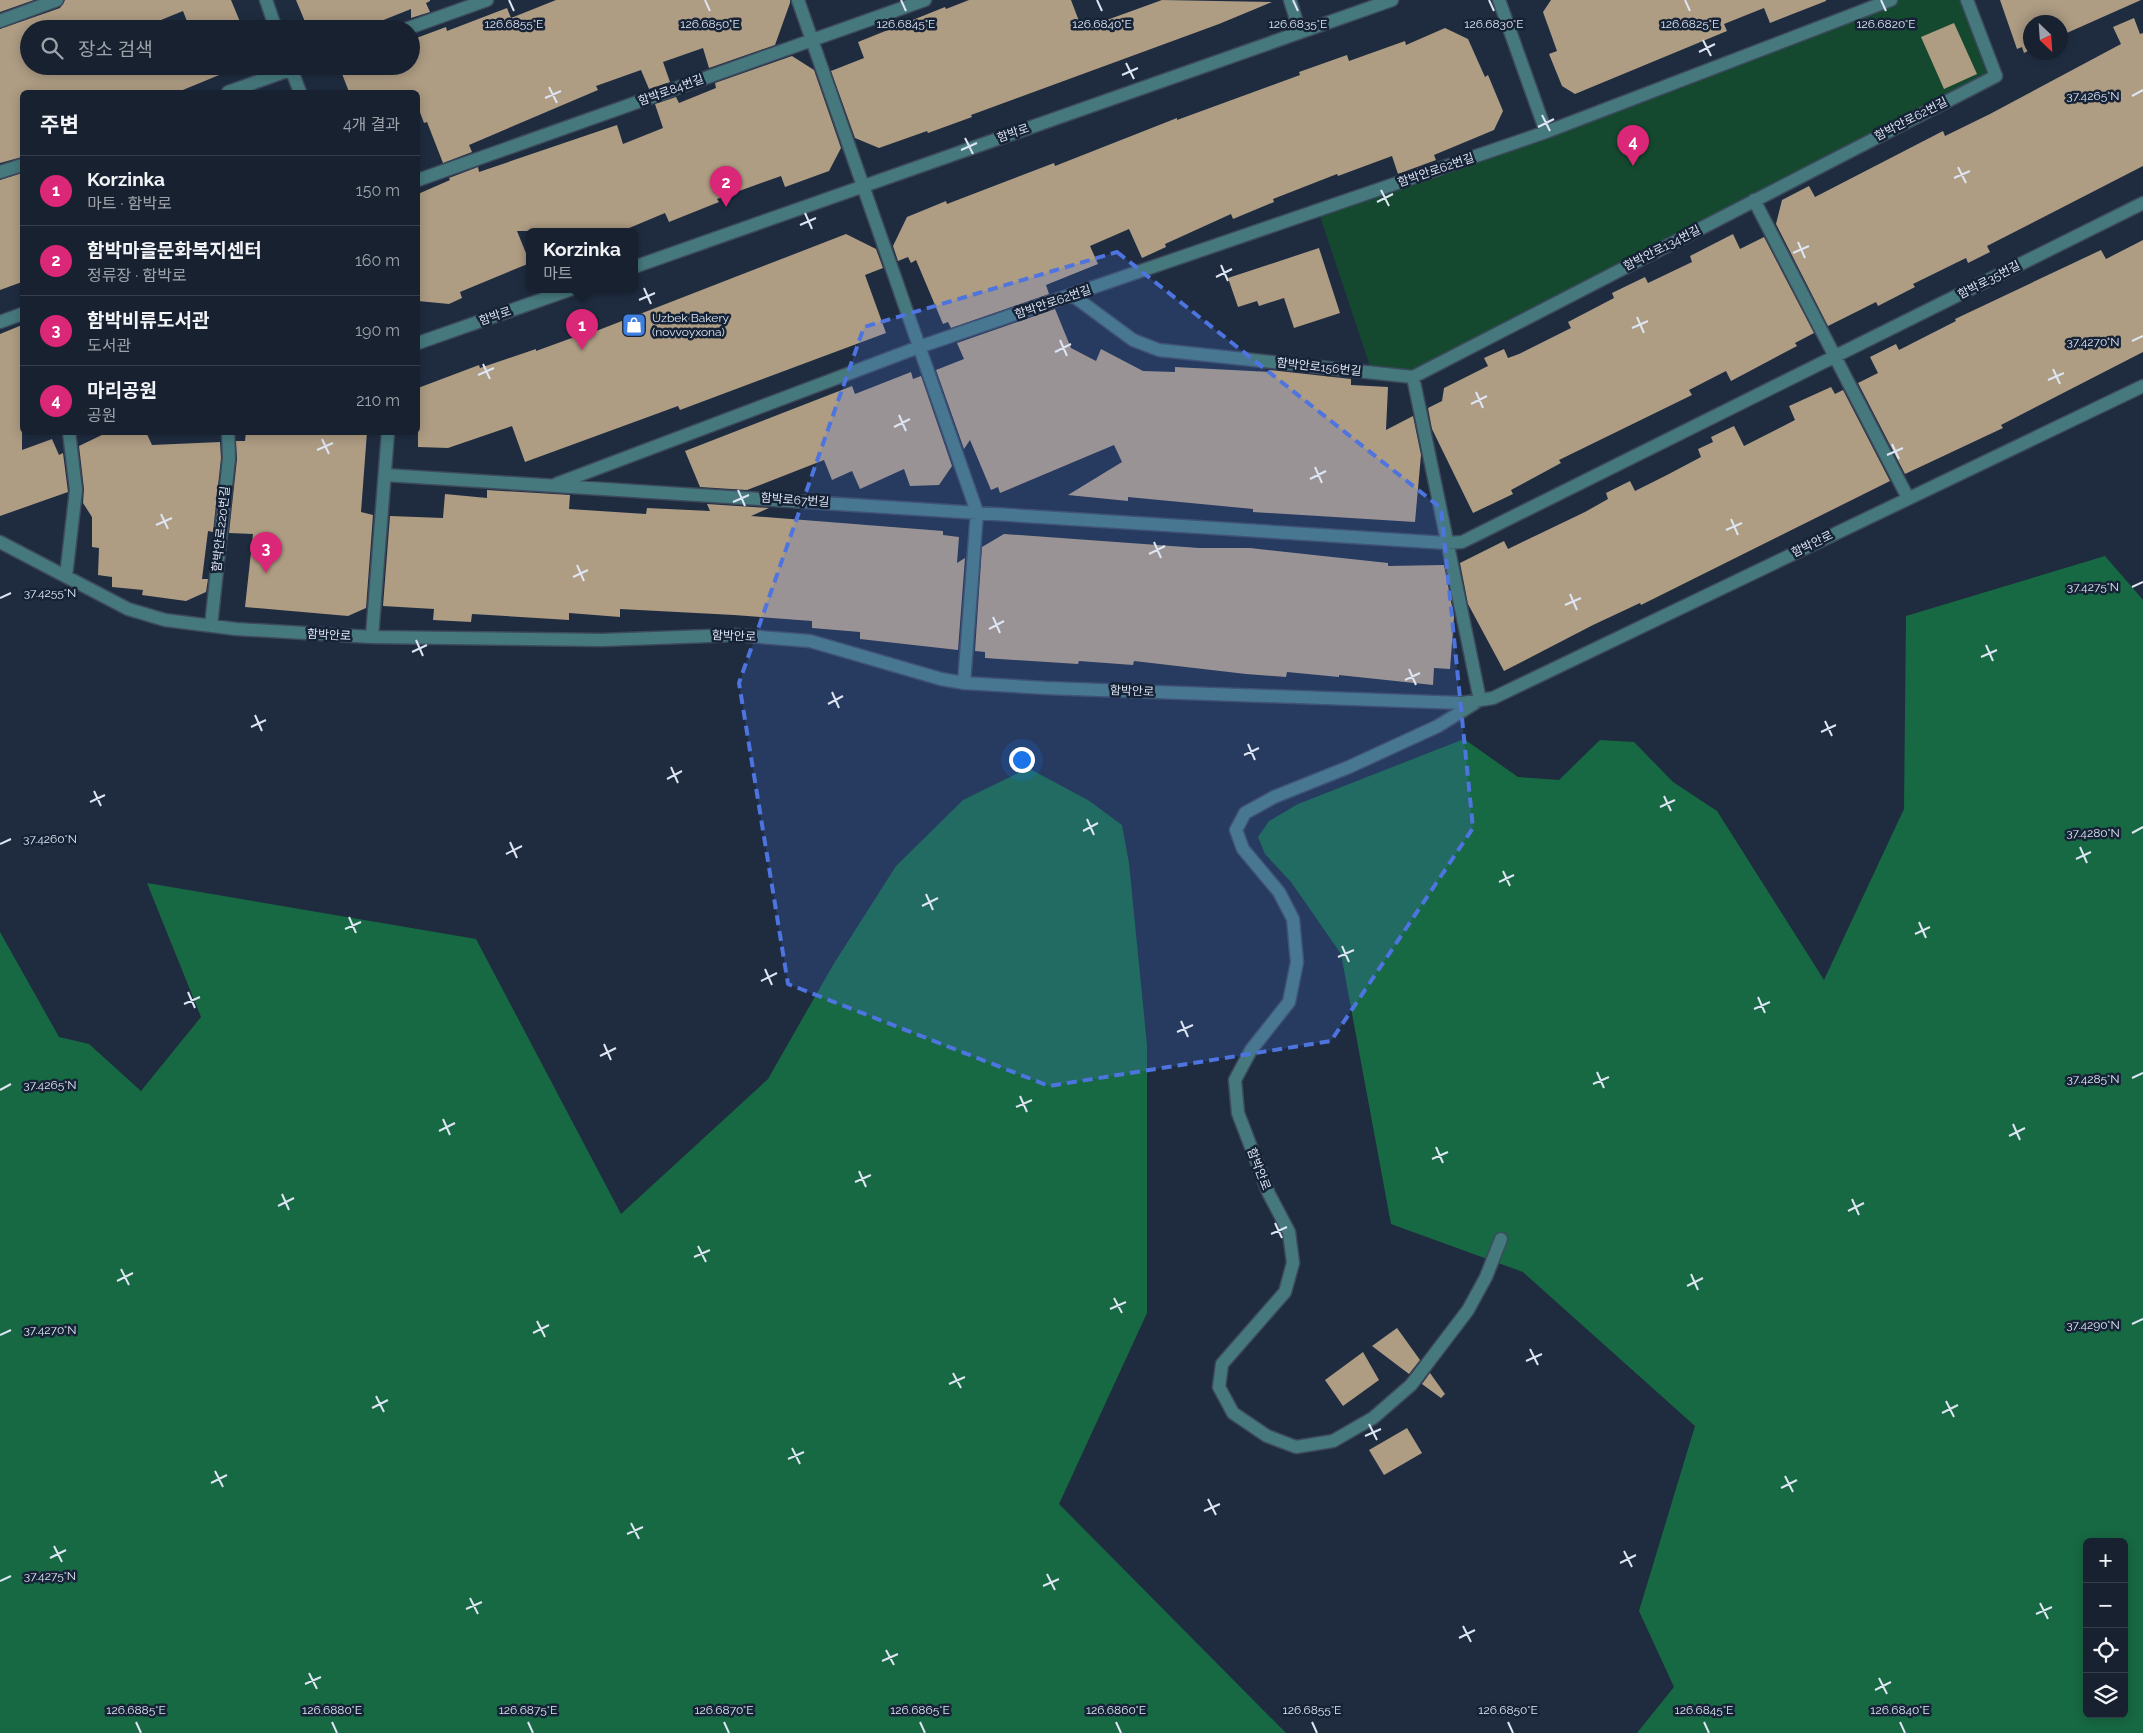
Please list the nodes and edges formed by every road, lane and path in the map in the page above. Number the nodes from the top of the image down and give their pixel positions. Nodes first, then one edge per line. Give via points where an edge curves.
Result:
1 (57, 0) edge
2 (266, 0) edge
3 (487, 0) edge
4 (798, 0) edge
5 (925, 0) edge
6 (1290, 0) edge
7 (1392, 0) edge
8 (1499, 0) edge
9 (1891, 0) edge
10 (1967, 0) edge
11 (273, 20) edge
12 (0, 21) edge
13 (420, 24) edge
14 (1300, 32) junction
15 (812, 40) junction
16 (273, 75) edge
17 (296, 75) edge
18 (233, 90) edge
19 (300, 90) edge
20 (1546, 132) junction
21 (20, 166) edge
22 (0, 172) edge
23 (420, 179) edge
24 (863, 186) junction
25 (1754, 200) junction
26 (2143, 203) edge
27 (638, 266) edge
28 (561, 293) edge
29 (1072, 295) junction
30 (20, 315) edge
31 (0, 322) edge
32 (420, 342) edge
33 (920, 347) junction
34 (1835, 357) junction
35 (1413, 377) junction
36 (2143, 386) edge
37 (70, 435) edge
38 (228, 435) edge
39 (388, 435) edge
40 (385, 475) junction
41 (552, 485) junction
42 (1908, 498) junction
43 (978, 512) junction
44 (0, 542) edge
45 (1448, 543) junction
46 (66, 576) junction
47 (211, 626) junction
48 (372, 637) junction
49 (964, 683) junction
50 (1480, 700) junction
51 (1501, 1239) dead end

1 - 12 street
2 - 11 street
3 - 13 street
4 - 15 street
5 - 15 street, 함박로84번길
6 - 14 street
7 - 14 street, 함박로
8 - 20 street
9 - 20 street, 함박안로62번길
10 - 25 street, 함박안로62번길 via 1996,76
14 - 24 street, 함박로
15 - 23 street, 함박로84번길
15 - 24 street
16 - 18 street
17 - 19 street
20 - 29 street, 함박안로62번길
21 - 22 street
24 - 27 street, 함박로
24 - 33 street
25 - 34 street
25 - 35 street, 함박안로134번길
26 - 34 street, 함박로35번길
28 - 32 street, 함박로
29 - 33 street, 함박안로62번길
29 - 35 street, 함박안로156번길 via 1133,340 1158,350
30 - 31 street
33 - 41 street, 함박로67번길
33 - 43 street
34 - 42 street
34 - 45 street via 1462,542
35 - 45 street
36 - 42 street, 함박안로
37 - 46 street via 76,490
38 - 47 street, 함박안로220번길
39 - 40 street
40 - 41 street, 함박로67번길
40 - 48 street
41 - 43 street, 함박로67번길
42 - 50 street, 함박안로 via 1493,698
43 - 45 street
43 - 49 street
44 - 46 street, 함박안로
45 - 50 street
46 - 47 street, 함박안로 via 128,609 165,620
47 - 48 street, 함박안로
48 - 49 street, 함박안로 via 602,640 735,635 810,641
49 - 50 street, 함박안로 via 1462,703
50 - 51 street, 함박안로 via 1438,726 1266,801 1245,813 1236,830 1243,849 1279,892 1293,919 1296,962 1289,1002 1251,1050 1235,1080 1238,1113 1269,1194 1289,1232 1293,1263 1285,1292 1222,1364 1219,1387 1233,1413 1266,1436 1296,1447 1333,1441 1373,1418 1411,1385 1468,1310

